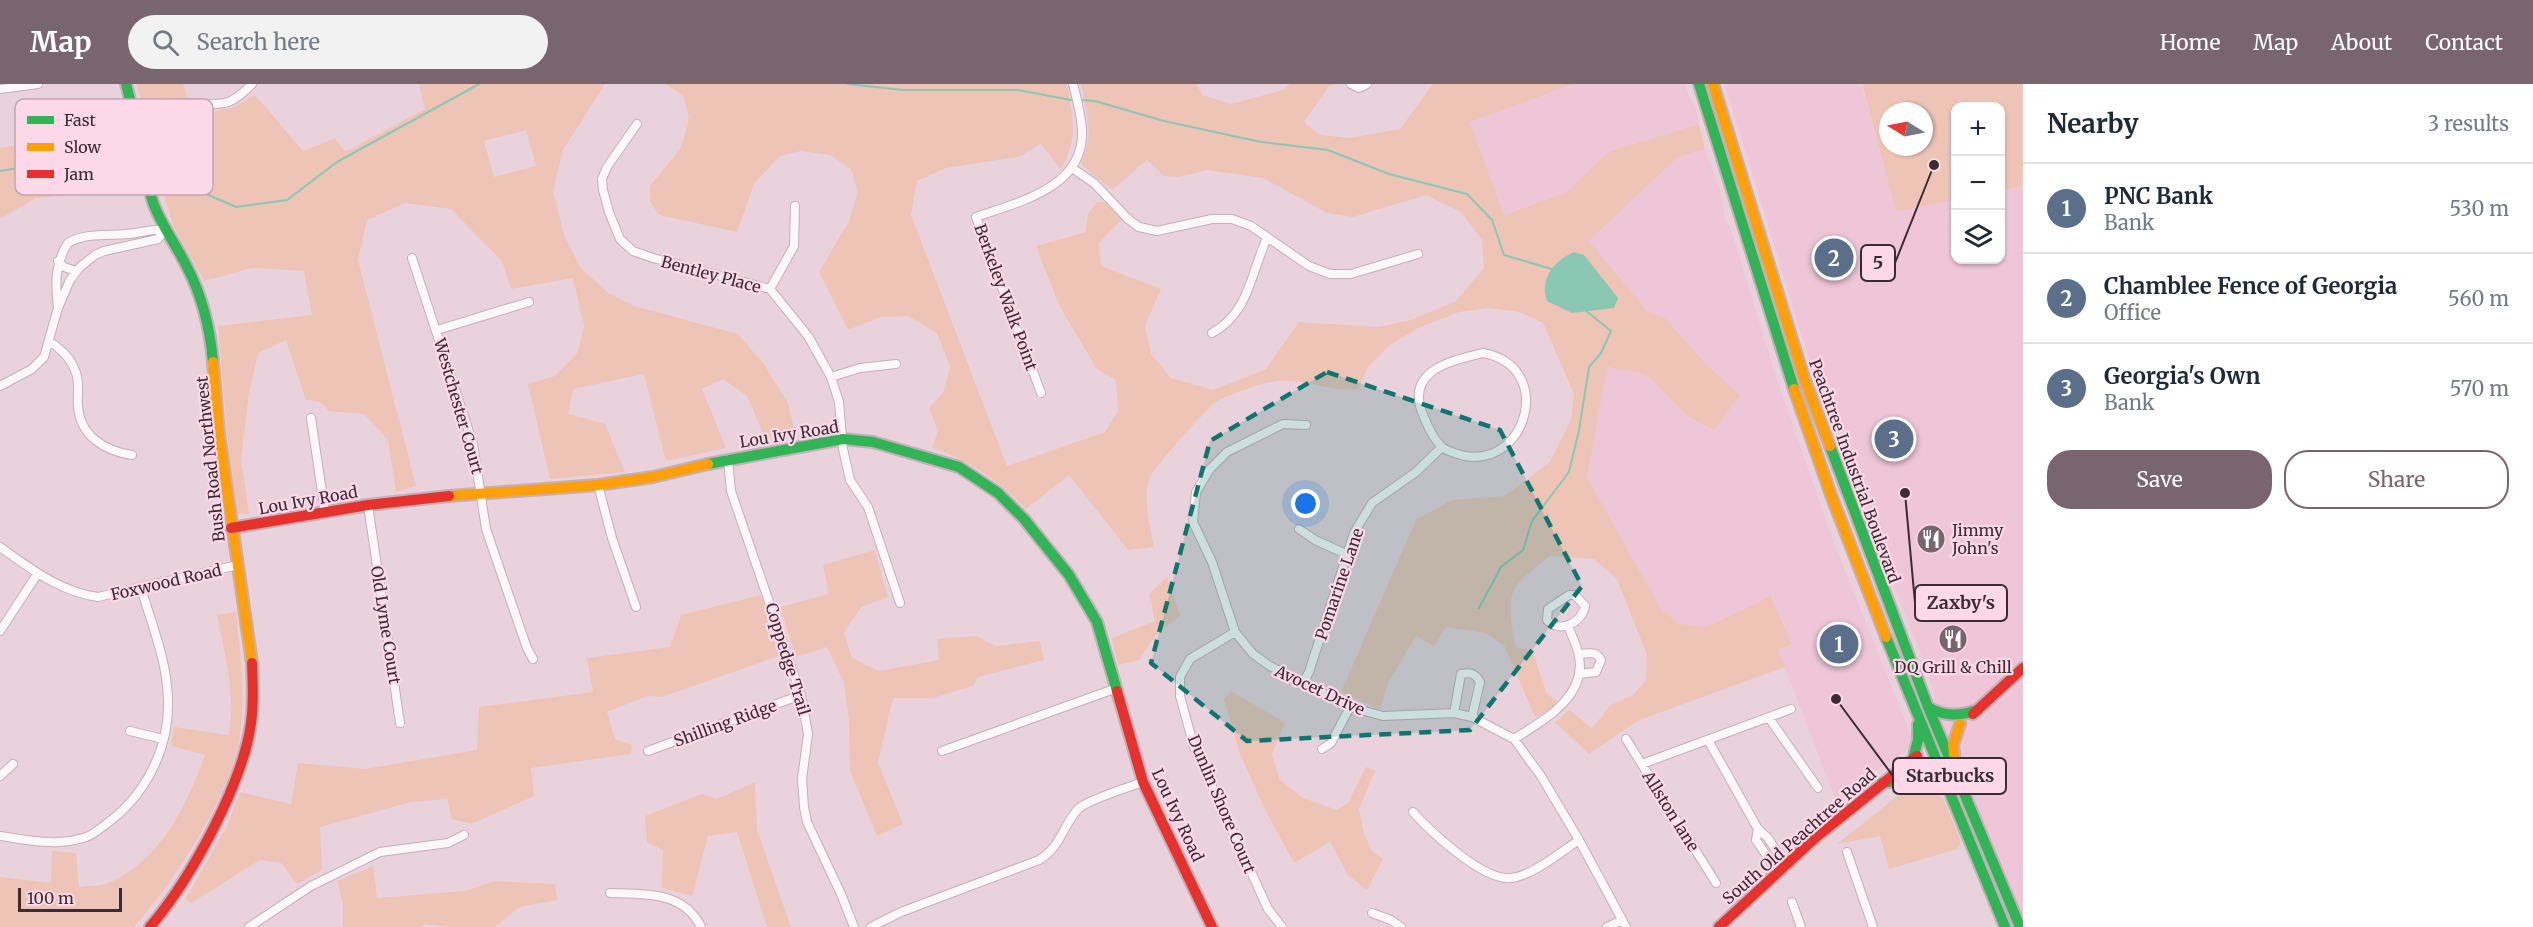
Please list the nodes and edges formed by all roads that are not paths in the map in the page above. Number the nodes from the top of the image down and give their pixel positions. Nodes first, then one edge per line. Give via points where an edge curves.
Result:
1 (38, 84) edge
2 (126, 84) edge
3 (252, 84) edge
4 (1073, 84) edge
5 (1351, 84) edge
6 (1367, 84) edge
7 (1699, 84) edge
8 (1713, 84) edge
9 (0, 89) edge
10 (130, 99) edge
11 (213, 106) edge
12 (637, 124) dead end
13 (1072, 168) junction
14 (151, 195) edge
15 (795, 206) dead end
16 (165, 230) junction
17 (1267, 237) junction
18 (1418, 254) dead end
19 (412, 258) dead end
20 (58, 261) junction
21 (76, 272) junction
22 (770, 290) junction
23 (529, 302) dead end
24 (58, 308) junction
25 (437, 330) junction
26 (1212, 333) dead end
27 (49, 341) junction
28 (896, 364) dead end
29 (831, 377) junction
30 (0, 386) edge
31 (1041, 393) dead end
32 (311, 418) dead end
33 (1306, 425) dead end
34 (843, 439) junction
35 (1442, 447) junction
36 (132, 454) dead end
37 (728, 459) junction
38 (598, 485) junction
39 (481, 492) junction
40 (368, 505) junction
41 (325, 512) junction
42 (231, 528) junction
43 (1299, 529) dead end
44 (0, 546) edge
45 (1346, 554) junction
46 (238, 565) junction
47 (38, 573) junction
48 (141, 588) junction
49 (900, 603) dead end
50 (636, 607) dead end
51 (1568, 626) junction
52 (0, 631) edge
53 (1235, 632) junction
54 (1579, 654) junction
55 (533, 659) dead end
56 (2023, 668) edge
57 (1579, 674) junction
58 (1303, 683) junction
59 (1117, 688) junction
60 (801, 695) junction
61 (1350, 707) junction
62 (1928, 707) junction
63 (1791, 709) dead end
64 (1978, 710) junction
65 (1454, 713) junction
66 (1917, 715) junction
67 (1472, 717) junction
68 (1769, 718) junction
69 (400, 723) dead end
70 (1960, 724) junction
71 (130, 731) dead end
72 (163, 739) junction
73 (1514, 739) junction
74 (1626, 739) dead end
75 (1941, 739) junction
76 (1708, 740) junction
77 (1929, 747) junction
78 (1322, 749) dead end
79 (648, 751) dead end
80 (942, 751) dead end
81 (1913, 759) junction
82 (13, 764) dead end
83 (1642, 764) junction
84 (0, 776) edge
85 (1957, 777) junction
86 (1143, 782) junction
87 (1882, 783) junction
88 (1818, 788) dead end
89 (1947, 788) junction
90 (1413, 812) dead end
91 (1758, 829) junction
92 (464, 835) dead end
93 (0, 836) edge
94 (1579, 840) junction
95 (1770, 840) junction
96 (1760, 847) junction
97 (1847, 852) dead end
98 (1782, 869) junction
99 (1716, 883) dead end
100 (610, 893) dead end
101 (1792, 902) dead end
102 (1372, 913) dead end
103 (1624, 923) edge
104 (154, 925) edge
105 (249, 927) edge
106 (701, 927) edge
107 (854, 927) edge
108 (871, 927) edge
109 (1212, 927) edge
110 (1282, 927) edge
111 (1401, 927) edge
112 (1607, 927) edge
113 (1719, 927) edge
114 (1801, 927) edge
115 (1873, 927) edge
116 (2005, 927) edge
117 (2020, 927) edge

1 - 9 street
2 - 10 main road, Bush Road Northwest
3 - 11 street via 230,103
4 - 13 street via 1082,132
5 - 6 street via 1359,88
7 - 66 main road, Peachtree Industrial Boulevard via 1794,389
8 - 62 main road, Peachtree Industrial Boulevard via 1804,378
12 - 22 street, Bentley Place via 602,179 620,239 633,251 653,258
13 - 17 street via 1094,183 1139,227 1157,231 1212,219 1232,219
13 - 31 street, Berkeley Walk Point via 1046,191 976,217
14 - 16 main road, Bush Road Northwest
15 - 22 street via 794,246
16 - 20 street via 74,240
16 - 21 street via 158,239 94,255
16 - 42 main road, Bush Road Northwest via 199,292 207,321
17 - 18 street via 1309,266 1330,274 1351,274
17 - 26 street via 1240,307 1224,326
19 - 25 street, Westchester Court
20 - 21 street
20 - 24 street
21 - 24 street
22 - 29 street, Bentley Place via 808,336
23 - 25 street
24 - 27 street
25 - 39 street, Westchester Court via 473,444
27 - 30 street via 44,357 32,369
27 - 36 street via 66,354 77,376 81,423 107,449
28 - 29 street via 860,368
29 - 34 street, Bentley Place via 839,402
32 - 41 street
33 - 53 street, Avocet Drive via 1283,424 1227,452 1210,469 1196,492 1193,522 1212,562
34 - 37 main road, Lou Ivy Road
34 - 49 street, Bentley Place via 850,480 868,507
34 - 59 main road, Lou Ivy Road via 873,442 959,467 998,493 1024,519 1084,599 1097,622
35 - 35 street via 1421,410 1419,394 1424,380 1433,370 1456,359 1483,353 1505,360 1520,377 1526,396 1525,415 1516,434 1501,448 1484,456 1456,454
35 - 45 street, Pomarine Lane via 1416,472 1372,502
37 - 38 main road, Lou Ivy Road
37 - 60 street, Coppedge Trail via 731,491
38 - 39 main road, Lou Ivy Road
38 - 50 street
39 - 40 main road, Lou Ivy Road
39 - 55 street, Westchester Court via 486,529
40 - 41 main road, Lou Ivy Road
40 - 69 street, Old Lyme Court
41 - 42 main road, Lou Ivy Road
42 - 46 main road, Bush Road Northwest
43 - 45 street
44 - 47 street, Foxwood Road
45 - 58 street, Pomarine Lane
46 - 48 street, Foxwood Road
46 - 104 main road, Bush Road Northwest via 252,681 246,751 222,811
47 - 48 street, Foxwood Road via 76,594 98,597
47 - 52 street
48 - 72 street via 165,663 168,701
51 - 51 street via 1585,610 1575,595 1548,609 1546,614 1551,625
51 - 54 street
53 - 58 street, Avocet Drive via 1263,661
53 - 110 street, Dunlin Shore Court via 1190,659 1180,677 1180,696 1194,747 1268,909
54 - 57 street
54 - 57 street via 1592,652 1601,660 1596,672
56 - 64 main road, South Old Peachtree Road
57 - 73 street via 1566,701
58 - 61 street, Avocet Drive
59 - 80 street
59 - 86 main road, Lou Ivy Road
60 - 79 street, Shilling Ridge
60 - 107 street, Coppedge Trail via 808,735 802,779 807,822
61 - 65 street, Avocet Drive via 1383,716
61 - 78 street via 1330,743
62 - 64 main road via 1950,716
62 - 75 main road, Peachtree Industrial Boulevard
63 - 68 street
64 - 70 main road, South Old Peachtree Road
65 - 67 street, Avocet Drive
65 - 67 street via 1461,674 1470,672 1480,682
66 - 77 main road, Peachtree Industrial Boulevard
66 - 81 main road via 1918,740
67 - 73 street, Avocet Drive
68 - 76 street
68 - 88 street
70 - 75 main road, South Old Peachtree Road
70 - 85 main road via 1953,745
71 - 72 street
72 - 93 street via 153,770 138,796 89,837 49,843
73 - 94 street, Avocet Drive
74 - 83 street, Allston lane
75 - 77 main road, South Old Peachtree Road
75 - 85 main road, Peachtree Industrial Boulevard
76 - 83 street
76 - 91 street
77 - 81 main road, South Old Peachtree Road
77 - 89 main road, Peachtree Industrial Boulevard
81 - 87 main road, South Old Peachtree Road
82 - 84 street
83 - 99 street, Allston lane
85 - 117 main road, Peachtree Industrial Boulevard
86 - 108 street via 1078,809 1051,853 1039,860
86 - 109 main road, Lou Ivy Road
87 - 89 main road via 1925,776
87 - 98 main road, South Old Peachtree Road
89 - 116 main road, Peachtree Industrial Boulevard
90 - 94 street via 1493,876 1510,878 1525,874
91 - 95 street
91 - 96 street via 1756,840
92 - 105 street via 448,843 380,852 311,886
94 - 103 street, Avocet Drive
95 - 96 street
95 - 98 street
96 - 98 street
97 - 115 street
98 - 113 main road, South Old Peachtree Road
100 - 106 street via 667,897 692,911
101 - 114 street
102 - 111 street
103 - 112 street

